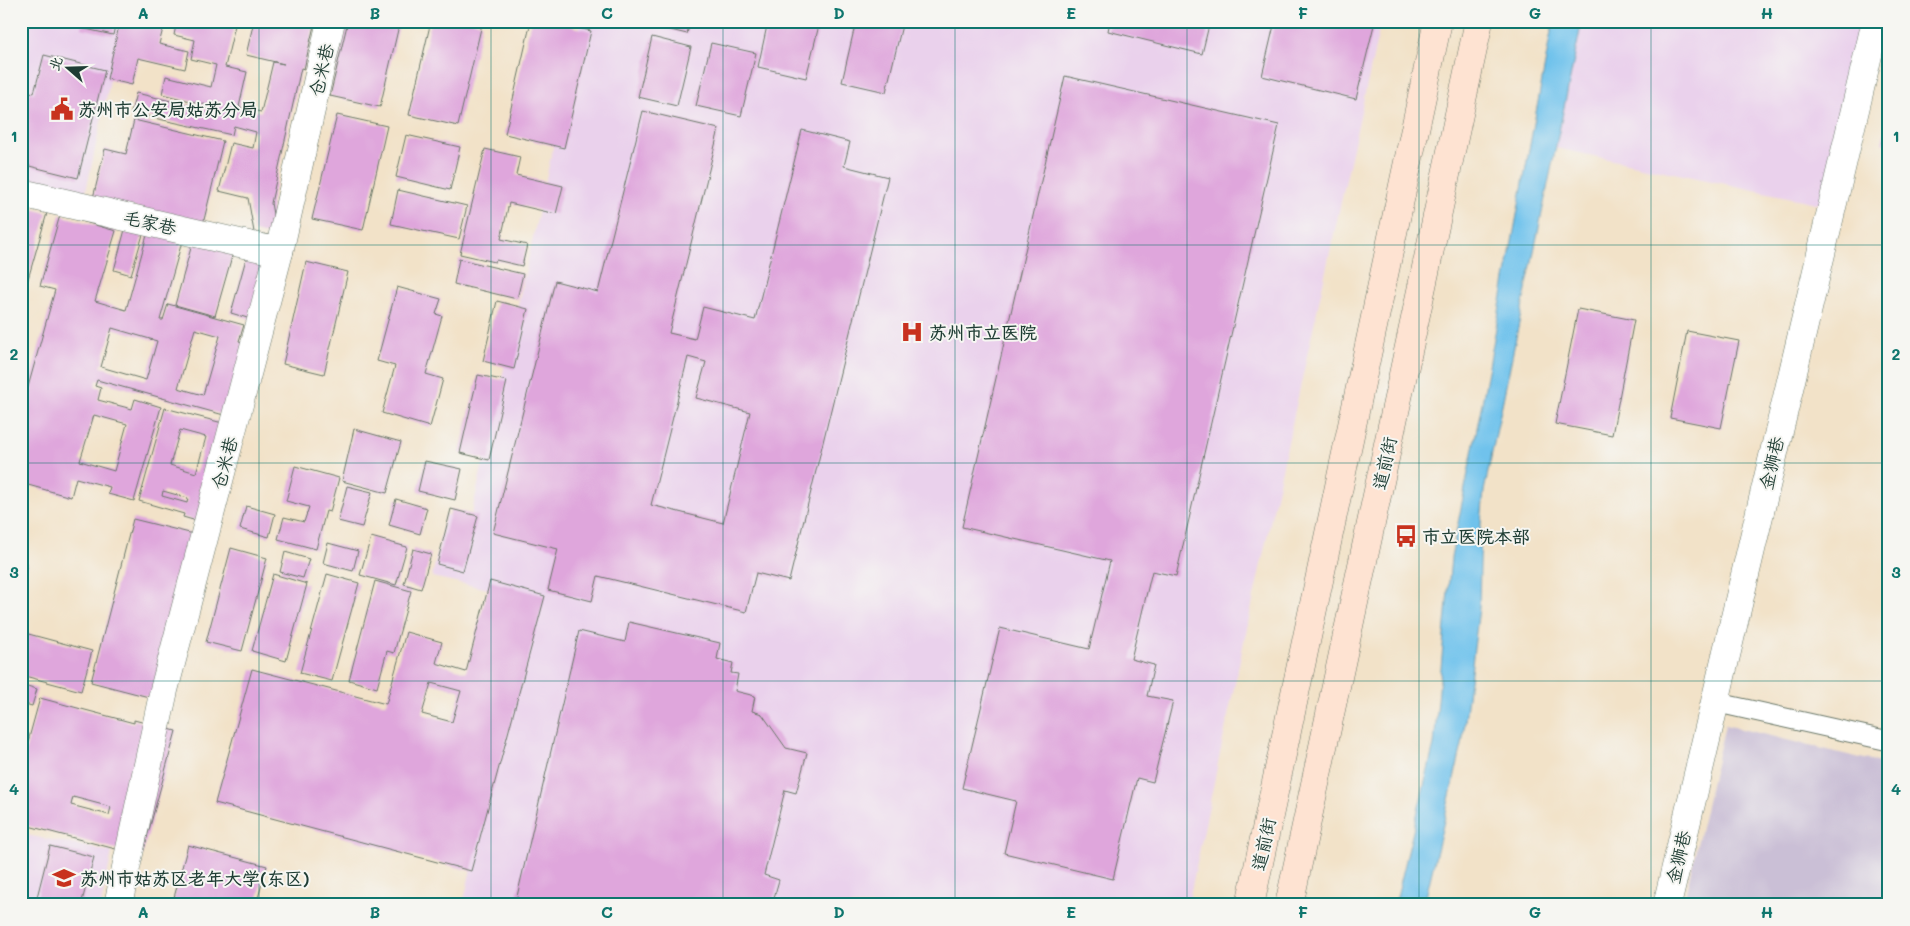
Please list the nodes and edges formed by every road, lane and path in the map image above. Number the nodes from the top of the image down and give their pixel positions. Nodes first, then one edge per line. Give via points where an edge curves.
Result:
1 (332, 21) edge
2 (1438, 21) edge
3 (1478, 21) edge
4 (1876, 21) edge
5 (21, 193) edge
6 (279, 252) junction
7 (1714, 702) junction
8 (1889, 742) edge
9 (118, 905) edge
10 (1250, 905) edge
11 (1290, 905) edge
12 (1667, 905) edge

1 - 6 street, 仓米巷
2 - 10 main road, 道前街
3 - 11 main road, 道前街
4 - 7 street, 金狮巷
5 - 6 street, 毛家巷
6 - 9 street, 仓米巷 via 164,690
7 - 8 lane
7 - 12 street, 金狮巷

